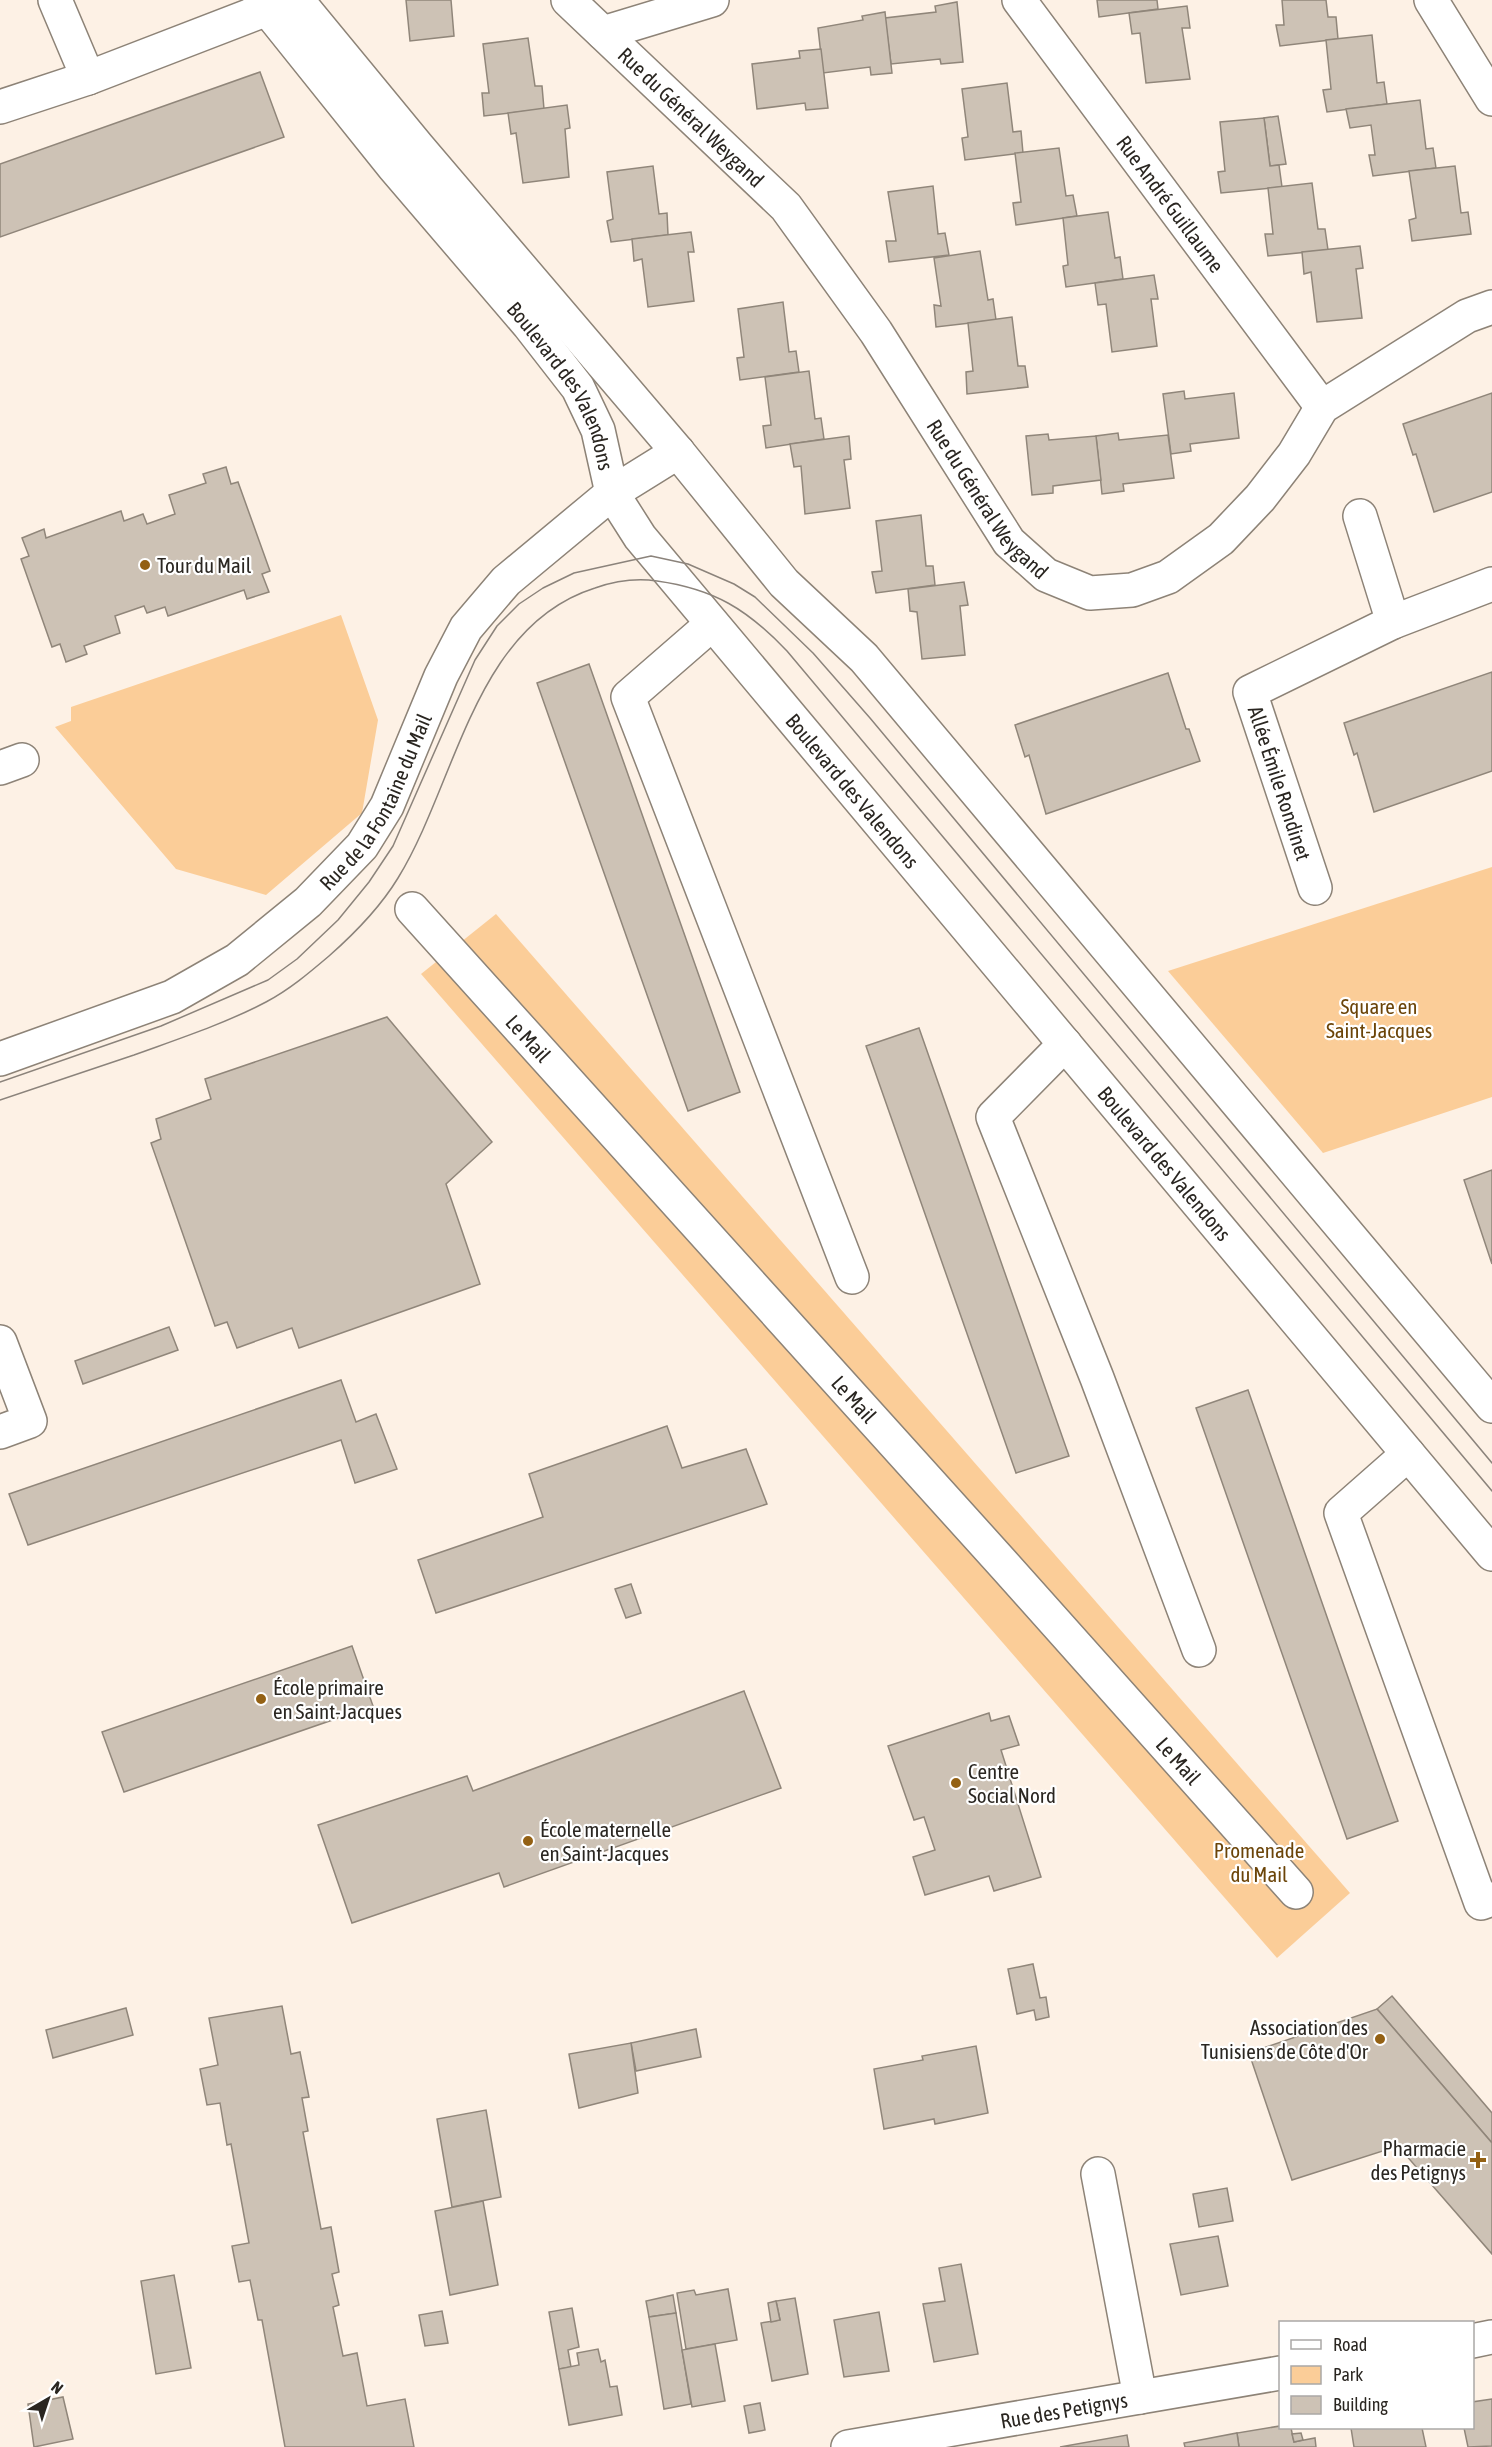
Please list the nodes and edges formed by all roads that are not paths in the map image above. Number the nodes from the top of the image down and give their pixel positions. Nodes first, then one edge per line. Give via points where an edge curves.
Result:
1 (55, 0) edge
2 (568, 0) edge
3 (712, 0) edge
4 (1019, 0) edge
5 (1431, 0) edge
6 (276, 2) edge
7 (603, 33) junction
8 (88, 78) junction
9 (1492, 99) edge
10 (0, 107) edge
11 (1492, 307) edge
12 (1322, 407) junction
13 (678, 452) junction
14 (612, 493) junction
15 (1360, 516) dead end
16 (1492, 584) edge
17 (1393, 622) junction
18 (712, 624) junction
19 (1315, 888) dead end
20 (412, 909) dead end
21 (1065, 1044) junction
22 (0, 1059) edge
23 (852, 1277) dead end
24 (0, 1342) edge
25 (1492, 1406) edge
26 (0, 1432) edge
27 (1408, 1454) junction
28 (1492, 1554) edge
29 (1198, 1650) dead end
30 (1296, 1892) dead end
31 (1492, 1899) edge
32 (1098, 2174) dead end
33 (1492, 2337) edge
34 (1474, 2341) edge
35 (1279, 2373) edge
36 (1140, 2397) junction
37 (848, 2447) edge

1 - 8 street
2 - 7 street, Rue du Général Weygand
3 - 7 street
4 - 12 street, Rue André Guillaume
5 - 9 street
6 - 8 street
6 - 13 street, Boulevard des Valendons via 418,147
6 - 14 street, Boulevard des Valendons via 393,166 578,388 598,430
7 - 12 street, Rue du Général Weygand via 786,207 876,332 1010,542 1046,575 1090,593 1132,590 1168,577 1221,539 1260,498 1294,454
8 - 10 street
11 - 12 street, Rue du Général Weygand via 1467,316
13 - 14 street, Rue de la Fontaine du Mail
13 - 25 street, Boulevard des Valendons via 784,583 864,658
14 - 18 street, Boulevard des Valendons via 640,537
14 - 22 street, Rue de la Fontaine du Mail via 506,581 466,628 441,676 387,806 362,846 308,902 237,960 172,997
15 - 17 street
16 - 17 street, Allée Émile Rondinet
17 - 19 street, Allée Émile Rondinet via 1250,692
18 - 21 street, Boulevard des Valendons
18 - 23 street via 628,697
20 - 30 street, Le Mail
21 - 27 street, Boulevard des Valendons
21 - 29 street via 993,1116 1097,1378
24 - 26 street via 30,1421
27 - 28 street, Boulevard des Valendons
27 - 31 street via 1341,1513 1481,1903
32 - 36 street
33 - 34 street
35 - 36 street, Rue des Petignys
36 - 37 street, Rue des Petignys

